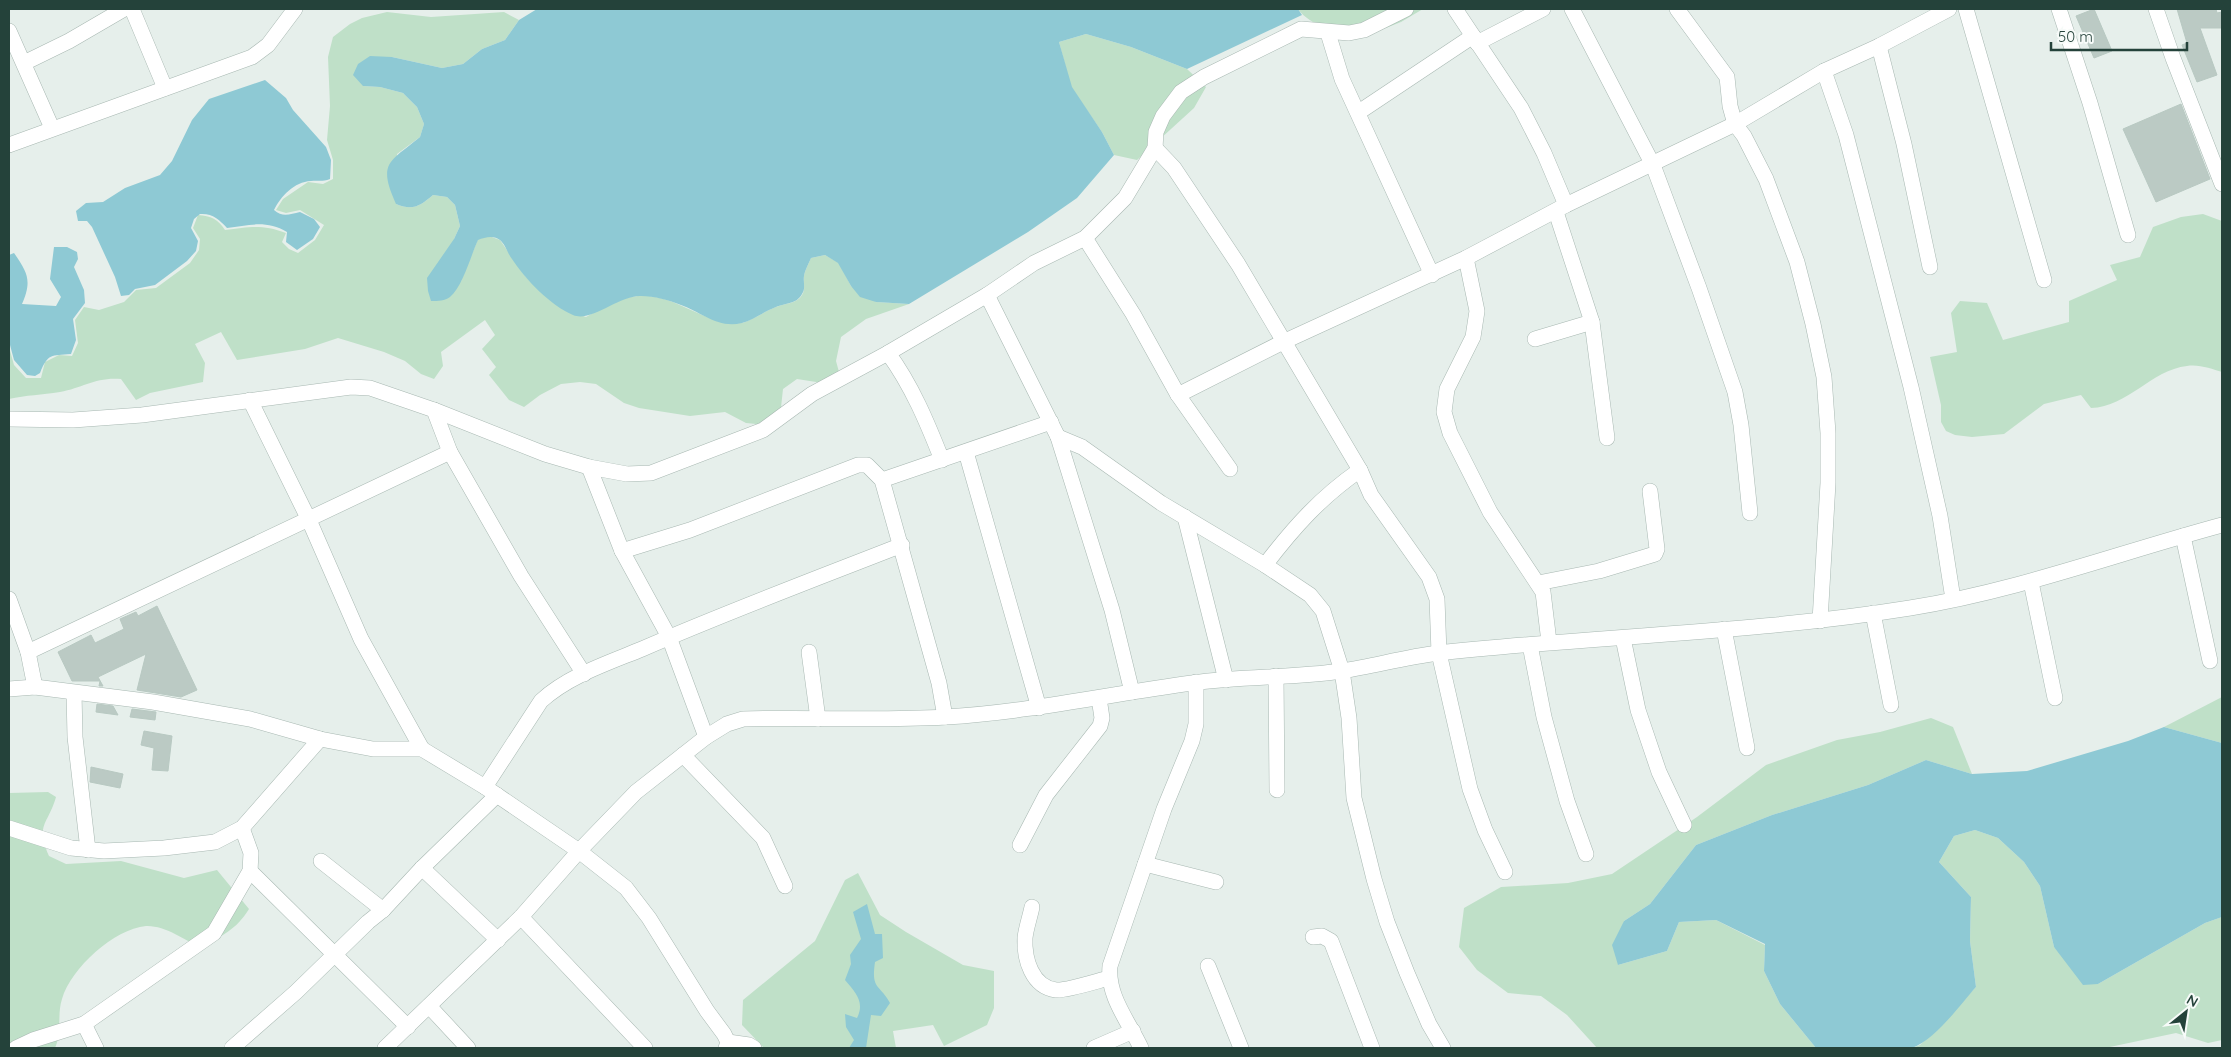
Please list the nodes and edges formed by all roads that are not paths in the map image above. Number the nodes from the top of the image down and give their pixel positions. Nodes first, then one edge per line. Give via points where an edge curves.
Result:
1 (124, 9) edge
2 (132, 9) edge
3 (1406, 9) edge
4 (1455, 9) edge
5 (1543, 9) edge
6 (1572, 9) edge
7 (1677, 9) edge
8 (1949, 9) edge
9 (1966, 9) edge
10 (2059, 9) edge
11 (2156, 9) edge
12 (291, 11) edge
13 (9, 31) edge
14 (1328, 33) junction
15 (1475, 40) junction
16 (1879, 46) junction
17 (24, 63) junction
18 (1824, 71) junction
19 (165, 88) junction
20 (1359, 112) junction
21 (1735, 124) junction
22 (52, 128) junction
23 (9, 145) edge
24 (1155, 148) junction
25 (1652, 165) junction
26 (2222, 184) edge
27 (1561, 208) junction
28 (2128, 235) dead end
29 (1086, 238) junction
30 (1466, 258) junction
31 (1930, 267) dead end
32 (1432, 275) junction
33 (2044, 280) dead end
34 (987, 295) junction
35 (1592, 322) junction
36 (1535, 339) dead end
37 (1283, 342) junction
38 (888, 353) junction
39 (1178, 395) junction
40 (250, 400) junction
41 (434, 410) junction
42 (9, 419) edge
43 (1050, 422) junction
44 (1058, 437) junction
45 (1607, 438) dead end
46 (450, 452) junction
47 (966, 452) junction
48 (942, 460) junction
49 (588, 466) junction
50 (1230, 469) dead end
51 (1360, 470) junction
52 (882, 480) junction
53 (1650, 491) dead end
54 (1750, 513) dead end
55 (1185, 517) junction
56 (309, 520) junction
57 (2222, 525) edge
58 (2183, 536) junction
59 (902, 545) junction
60 (622, 551) junction
61 (1265, 565) junction
62 (2031, 582) junction
63 (1538, 583) junction
64 (9, 598) edge
65 (1953, 598) junction
66 (1873, 613) junction
67 (1820, 621) junction
68 (1724, 629) junction
69 (669, 637) junction
70 (1623, 638) junction
71 (1549, 642) junction
72 (1530, 645) junction
73 (28, 652) junction
74 (809, 652) dead end
75 (1439, 653) junction
76 (2210, 661) dead end
77 (1342, 671) junction
78 (584, 674) junction
79 (1276, 676) junction
80 (1226, 680) junction
81 (1196, 682) junction
82 (35, 687) junction
83 (9, 689) edge
84 (1132, 692) junction
85 (74, 693) junction
86 (1099, 698) junction
87 (2055, 698) dead end
88 (1891, 705) dead end
89 (1039, 708) junction
90 (945, 717) junction
91 (818, 719) junction
92 (706, 737) junction
93 (320, 738) junction
94 (1748, 748) dead end
95 (422, 749) junction
96 (684, 755) junction
97 (1277, 790) dead end
98 (491, 791) junction
99 (1684, 825) dead end
100 (9, 828) edge
101 (242, 828) junction
102 (1020, 845) dead end
103 (88, 850) junction
104 (579, 851) junction
105 (1586, 854) dead end
106 (320, 861) dead end
107 (1145, 864) junction
108 (422, 868) junction
109 (250, 871) junction
110 (1505, 872) dead end
111 (1216, 882) dead end
112 (785, 886) dead end
113 (1032, 907) dead end
114 (383, 910) junction
115 (521, 917) junction
116 (1313, 938) dead end
117 (498, 940) junction
118 (336, 954) junction
119 (1208, 966) dead end
120 (1109, 978) junction
121 (429, 1006) junction
122 (84, 1024) junction
123 (408, 1027) junction
124 (1133, 1031) junction
125 (629, 1043) edge
126 (727, 1045) edge
127 (16, 1048) edge
128 (96, 1048) edge
129 (232, 1048) edge
130 (385, 1048) edge
131 (468, 1048) edge
132 (645, 1048) edge
133 (754, 1048) edge
134 (1094, 1048) edge
135 (1141, 1048) edge
136 (1241, 1048) edge
137 (1372, 1048) edge
138 (1444, 1048) edge

1 - 17 street
2 - 19 street
3 - 14 street via 1364,30
4 - 15 street
5 - 15 street
6 - 25 street
7 - 21 street via 1726,77
8 - 16 street
9 - 33 street
10 - 28 street
11 - 26 street
12 - 19 street via 268,45 252,57
13 - 17 street
14 - 20 street via 1342,78
14 - 24 street via 1301,29 1204,77 1181,92 1163,116 1156,132
15 - 20 street
15 - 27 street via 1521,108 1544,153
16 - 18 street
16 - 31 street
17 - 22 street
18 - 21 street
18 - 65 street via 1846,135 1911,387 1940,516
19 - 22 street
20 - 32 street
21 - 25 street
21 - 67 street via 1766,179 1797,262 1824,377 1828,483
22 - 23 street
24 - 29 street via 1125,198
24 - 37 street via 1174,168 1238,264
25 - 27 street
25 - 54 street via 1735,392
27 - 30 street
27 - 35 street
29 - 34 street via 1034,263
29 - 39 street
30 - 32 street
30 - 63 street via 1477,311 1473,337 1448,389 1444,412 1450,434 1490,512
32 - 37 street
34 - 38 street
34 - 43 street
35 - 36 street
35 - 45 street
37 - 39 street
37 - 51 street
38 - 48 street via 920,405
38 - 49 street via 812,394 763,430 710,452 650,473 627,474
39 - 50 street
40 - 41 street via 370,388
40 - 42 street via 142,415 73,420
40 - 56 street
41 - 46 street
41 - 49 street via 545,454
43 - 44 street
43 - 47 street
44 - 55 street via 1082,447
44 - 84 street via 1112,610
46 - 56 street
46 - 78 street via 521,576
47 - 48 street
47 - 89 street
48 - 52 street
49 - 60 street
51 - 61 street via 1330,492 1296,525
51 - 75 street via 1376,502 1429,577 1437,599
52 - 59 street
52 - 60 street via 867,465 858,465 690,530
53 - 63 street via 1655,554 1599,571
55 - 61 street
55 - 80 street
56 - 73 street
56 - 95 street via 357,631
57 - 58 street
58 - 62 street
58 - 76 street
59 - 69 street
59 - 90 street
60 - 69 street
61 - 77 street via 1310,596 1323,611
62 - 65 street
62 - 87 street
63 - 71 street via 1543,592
64 - 73 street
65 - 66 street
66 - 67 street
66 - 88 street
67 - 68 street
68 - 70 street
68 - 94 street
69 - 78 street
69 - 92 street
70 - 71 street
70 - 99 street via 1638,710 1660,772
71 - 72 street
72 - 75 street
72 - 105 street via 1544,717
73 - 82 street
74 - 91 street
75 - 77 street
75 - 110 street via 1470,789
77 - 79 street
77 - 138 street via 1349,718 1354,798 1374,879 1407,973
78 - 98 street via 542,701
79 - 80 street
79 - 97 street
80 - 81 street
81 - 84 street
81 - 107 street via 1196,724 1192,741
82 - 83 street
82 - 85 street
84 - 86 street
85 - 93 street via 153,702 250,719
85 - 103 street via 75,737
86 - 89 street
86 - 102 street via 1100,726 1046,795
89 - 90 street
90 - 91 street
91 - 92 street via 743,719 727,724
92 - 96 street
93 - 95 street via 373,750
93 - 101 street
95 - 98 street
96 - 104 street via 636,792
96 - 112 street via 763,838
98 - 104 street
98 - 108 street
100 - 103 street via 71,848
101 - 103 street via 215,842 164,848
101 - 109 street via 251,853
104 - 115 street
104 - 126 street via 626,888 650,918 724,1034
106 - 114 street
107 - 111 street
107 - 120 street via 1110,966
108 - 114 street
108 - 117 street
109 - 118 street
109 - 122 street via 214,932
113 - 120 street via 1025,938 1027,959 1038,982 1057,990
114 - 118 street
115 - 117 street
115 - 125 street
116 - 137 street via 1322,936 1331,941
117 - 121 street
118 - 123 street
118 - 129 street
119 - 136 street
120 - 124 street via 1120,1009
121 - 123 street
121 - 131 street
122 - 127 street
122 - 128 street
123 - 130 street
124 - 134 street
124 - 135 street
125 - 132 street
126 - 133 street

